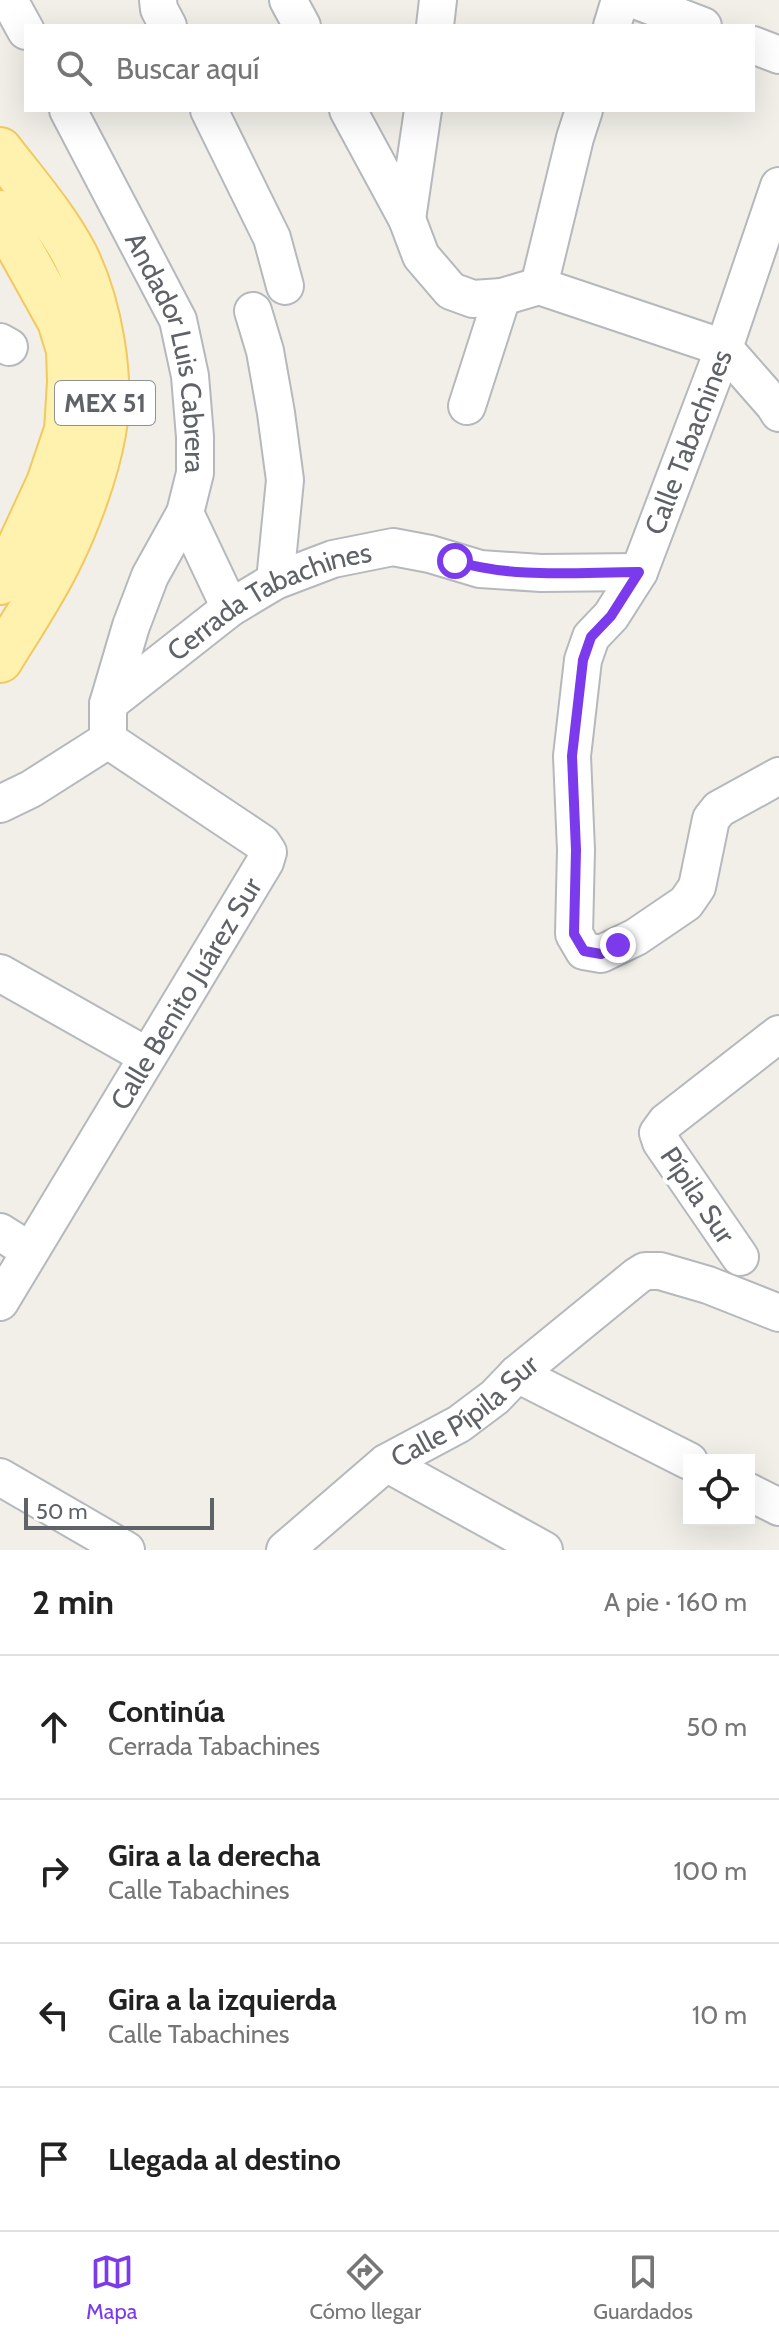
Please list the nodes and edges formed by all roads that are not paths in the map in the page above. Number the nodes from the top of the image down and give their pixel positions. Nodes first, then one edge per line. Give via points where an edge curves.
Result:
1 (9, 0) edge
2 (158, 0) edge
3 (288, 0) edge
4 (438, 0) edge
5 (620, 0) edge
6 (635, 0) edge
7 (167, 24) edge
8 (301, 24) edge
9 (435, 24) edge
10 (613, 24) edge
11 (698, 24) edge
12 (24, 27) edge
13 (755, 46) edge
14 (779, 55) edge
15 (69, 112) edge
16 (210, 112) edge
17 (349, 112) edge
18 (423, 112) edge
19 (580, 124) edge
20 (0, 150) edge
21 (779, 186) edge
22 (0, 213) edge
23 (407, 219) junction
24 (285, 286) dead end
25 (539, 286) junction
26 (502, 297) junction
27 (253, 311) dead end
28 (724, 348) junction
29 (467, 406) dead end
30 (779, 413) edge
31 (185, 513) junction
32 (639, 572) junction
33 (275, 581) junction
34 (0, 582) edge
35 (230, 608) junction
36 (0, 660) edge
37 (108, 704) junction
38 (108, 740) junction
39 (779, 776) edge
40 (0, 804) edge
41 (0, 973) edge
42 (779, 1034) edge
43 (147, 1056) junction
44 (0, 1232) edge
45 (30, 1251) junction
46 (740, 1257) dead end
47 (0, 1302) edge
48 (779, 1313) edge
49 (517, 1374) junction
50 (683, 1458) edge
51 (386, 1463) junction
52 (0, 1477) edge
53 (755, 1495) edge
54 (779, 1507) edge
55 (126, 1550) edge
56 (285, 1550) edge
57 (544, 1550) edge

1 - 12 street
2 - 7 street
3 - 8 street
4 - 9 street
5 - 10 street
6 - 11 street
13 - 14 street
15 - 31 street, Andador Luis Cabrera via 178,320 195,437 195,473
16 - 24 street via 272,238
17 - 23 street
18 - 23 street
19 - 25 street
20 - 36 main road, MEX 51 via 74,254 93,298 105,388 104,433 82,507 59,562
21 - 28 street, Calle Tabachines
22 - 34 main road, MEX 51 via 60,321 69,350 70,382 67,430 49,483
23 - 26 street via 421,256 451,291 473,299
25 - 26 street
25 - 28 street
26 - 29 street
27 - 33 street via 268,367 285,480
28 - 30 street
28 - 32 street, Calle Tabachines
31 - 35 street
31 - 37 street, Andador Luis Cabrera via 150,576
32 - 33 street, Cerrada Tabachines via 480,569 393,547 333,559
32 - 39 street, Calle Tabachines via 591,637 583,660 572,756 574,934 584,951 601,954 686,903 697,887 711,819 719,809
33 - 35 street, Cerrada Tabachines
35 - 37 street, Cerrada Tabachines
37 - 38 street, Andador Luis Cabrera
38 - 40 street
38 - 43 street, Calle Benito Juárez Sur via 268,852
41 - 43 street
42 - 46 street, Pípila Sur via 658,1133
43 - 45 street, Calle Benito Juárez Sur
44 - 45 street
45 - 47 street, Calle Benito Juárez Sur
48 - 49 street, Calle Pípila Sur via 708,1285 645,1271
49 - 50 street
49 - 51 street, Calle Pípila Sur via 459,1424
51 - 56 street, Calle Pípila Sur
51 - 57 street
52 - 55 street
53 - 54 street

